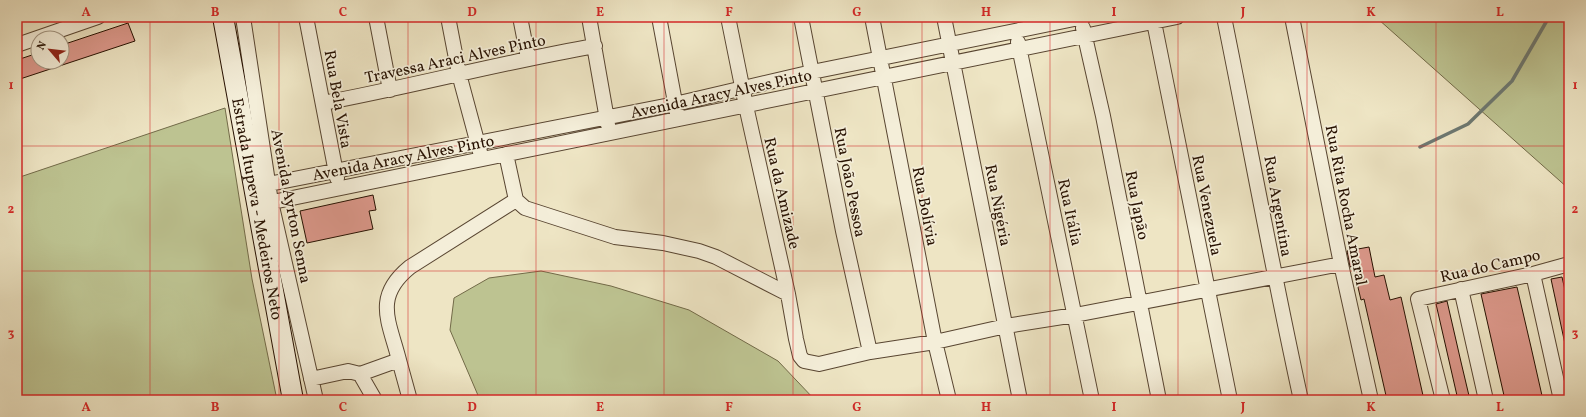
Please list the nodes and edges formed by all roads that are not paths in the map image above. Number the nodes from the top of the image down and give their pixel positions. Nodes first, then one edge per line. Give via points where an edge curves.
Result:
1 (98, 17) edge
2 (223, 17) edge
3 (243, 17) edge
4 (306, 17) edge
5 (376, 17) edge
6 (448, 17) edge
7 (520, 17) edge
8 (589, 17) edge
9 (659, 17) edge
10 (728, 17) edge
11 (801, 17) edge
12 (872, 17) edge
13 (944, 17) edge
14 (1082, 17) edge
15 (1177, 17) edge
16 (1224, 17) edge
17 (1292, 17) edge
18 (1153, 20) edge
19 (1016, 32) junction
20 (1084, 36) junction
21 (949, 43) junction
22 (17, 45) edge
23 (595, 46) junction
24 (1019, 50) junction
25 (528, 58) junction
26 (881, 59) junction
27 (953, 62) junction
28 (812, 72) junction
29 (459, 74) junction
30 (883, 76) junction
31 (742, 88) junction
32 (390, 90) junction
33 (816, 91) junction
34 (322, 104) junction
35 (675, 104) junction
36 (746, 106) junction
37 (606, 117) junction
38 (678, 120) junction
39 (610, 134) junction
40 (477, 143) junction
41 (506, 154) junction
42 (482, 158) junction
43 (335, 170) junction
44 (340, 187) junction
45 (263, 194) junction
46 (516, 200) junction
47 (1341, 264) junction
48 (1569, 264) edge
49 (1533, 274) junction
50 (1274, 277) junction
51 (1207, 288) junction
52 (1461, 289) junction
53 (788, 294) junction
54 (1139, 301) junction
55 (1076, 315) junction
56 (1006, 326) junction
57 (935, 342) junction
58 (870, 352) junction
59 (399, 360) junction
60 (360, 374) junction
61 (311, 379) junction
62 (293, 400) edge
63 (316, 400) edge
64 (375, 400) edge
65 (410, 400) edge
66 (949, 400) edge
67 (1020, 400) edge
68 (1092, 400) edge
69 (1159, 400) edge
70 (1230, 400) edge
71 (1300, 400) edge
72 (1371, 400) edge
73 (1443, 400) edge
74 (1486, 400) edge
75 (1561, 400) edge

1 - 22 street
2 - 45 main road, Estrada Itupeva - Medeiros Neto
3 - 45 street, Avenida Ayrton Senna
4 - 34 street, Rua Bela Vista
5 - 32 street
6 - 29 street
7 - 25 street
8 - 23 street
9 - 35 street
10 - 31 street, Rua da Amizade
11 - 28 street, Rua João Pessoa
12 - 26 street, Rua Bolívia
13 - 21 street, Rua Nigéria
14 - 19 street, Avenida Aracy Alves Pinto
14 - 20 street, Rua Japão
15 - 18 street, Avenida Aracy Alves Pinto
16 - 50 street, Rua Argentina
17 - 47 street, Rua Rita Rocha Amaral
18 - 20 street, Avenida Aracy Alves Pinto
18 - 51 street, Rua Venezuela
19 - 21 street, Avenida Aracy Alves Pinto
19 - 24 street, Rua Itália
20 - 24 street, Avenida Aracy Alves Pinto
20 - 54 street, Rua Japão via 1103,116
21 - 26 street, Avenida Aracy Alves Pinto
21 - 27 street, Rua Nigéria
23 - 25 street, Travessa Araci Alves Pinto
23 - 37 street
24 - 27 street, Avenida Aracy Alves Pinto
24 - 55 street, Rua Itália
25 - 29 street, Travessa Araci Alves Pinto
26 - 28 street, Avenida Aracy Alves Pinto
26 - 30 street, Rua Bolívia
27 - 30 street, Avenida Aracy Alves Pinto
27 - 56 street, Rua Nigéria
28 - 31 street, Avenida Aracy Alves Pinto
28 - 33 street, Rua João Pessoa
29 - 32 street, Travessa Araci Alves Pinto
29 - 40 street
30 - 33 street, Avenida Aracy Alves Pinto
30 - 57 street, Rua Bolívia
31 - 35 street, Avenida Aracy Alves Pinto
31 - 36 street, Rua da Amizade
32 - 34 street, Travessa Araci Alves Pinto
33 - 36 street, Avenida Aracy Alves Pinto
33 - 58 street, Rua João Pessoa
34 - 43 street, Rua Bela Vista
35 - 37 street, Avenida Aracy Alves Pinto
35 - 38 street
36 - 38 street, Avenida Aracy Alves Pinto
36 - 53 street, Rua da Amizade
37 - 39 street
37 - 40 street, Avenida Aracy Alves Pinto
38 - 39 street, Avenida Aracy Alves Pinto
39 - 41 street, Avenida Aracy Alves Pinto
40 - 42 street
40 - 43 street, Avenida Aracy Alves Pinto
41 - 42 street, Avenida Aracy Alves Pinto
41 - 46 street
42 - 44 street, Avenida Aracy Alves Pinto
43 - 44 street, Rua Bela Vista
43 - 45 street, Avenida Aracy Alves Pinto
44 - 45 street, Avenida Aracy Alves Pinto
45 - 61 street, Avenida Ayrton Senna
45 - 62 main road, Estrada Itupeva - Medeiros Neto
46 - 53 street via 535,212 615,237 699,251
46 - 59 street via 398,276 386,299 386,310
47 - 50 street
47 - 72 street, Rua Rita Rocha Amaral
48 - 49 street, Rua do Campo
49 - 52 street, Rua do Campo
49 - 75 street
50 - 51 street
50 - 71 street, Rua Argentina
51 - 54 street
51 - 70 street, Rua Venezuela
52 - 73 street, Rua do Campo via 1418,299
52 - 74 street
53 - 58 street, Rua da Amizade via 800,356 804,361 819,364
54 - 55 street
54 - 69 street, Rua Japão
55 - 56 street
55 - 68 street, Rua Itália
56 - 57 street
56 - 67 street, Rua Nigéria
57 - 58 street
57 - 66 street, Rua Bolívia
59 - 60 street
59 - 65 street
60 - 61 street via 348,371
60 - 64 street
61 - 63 street, Avenida Ayrton Senna

